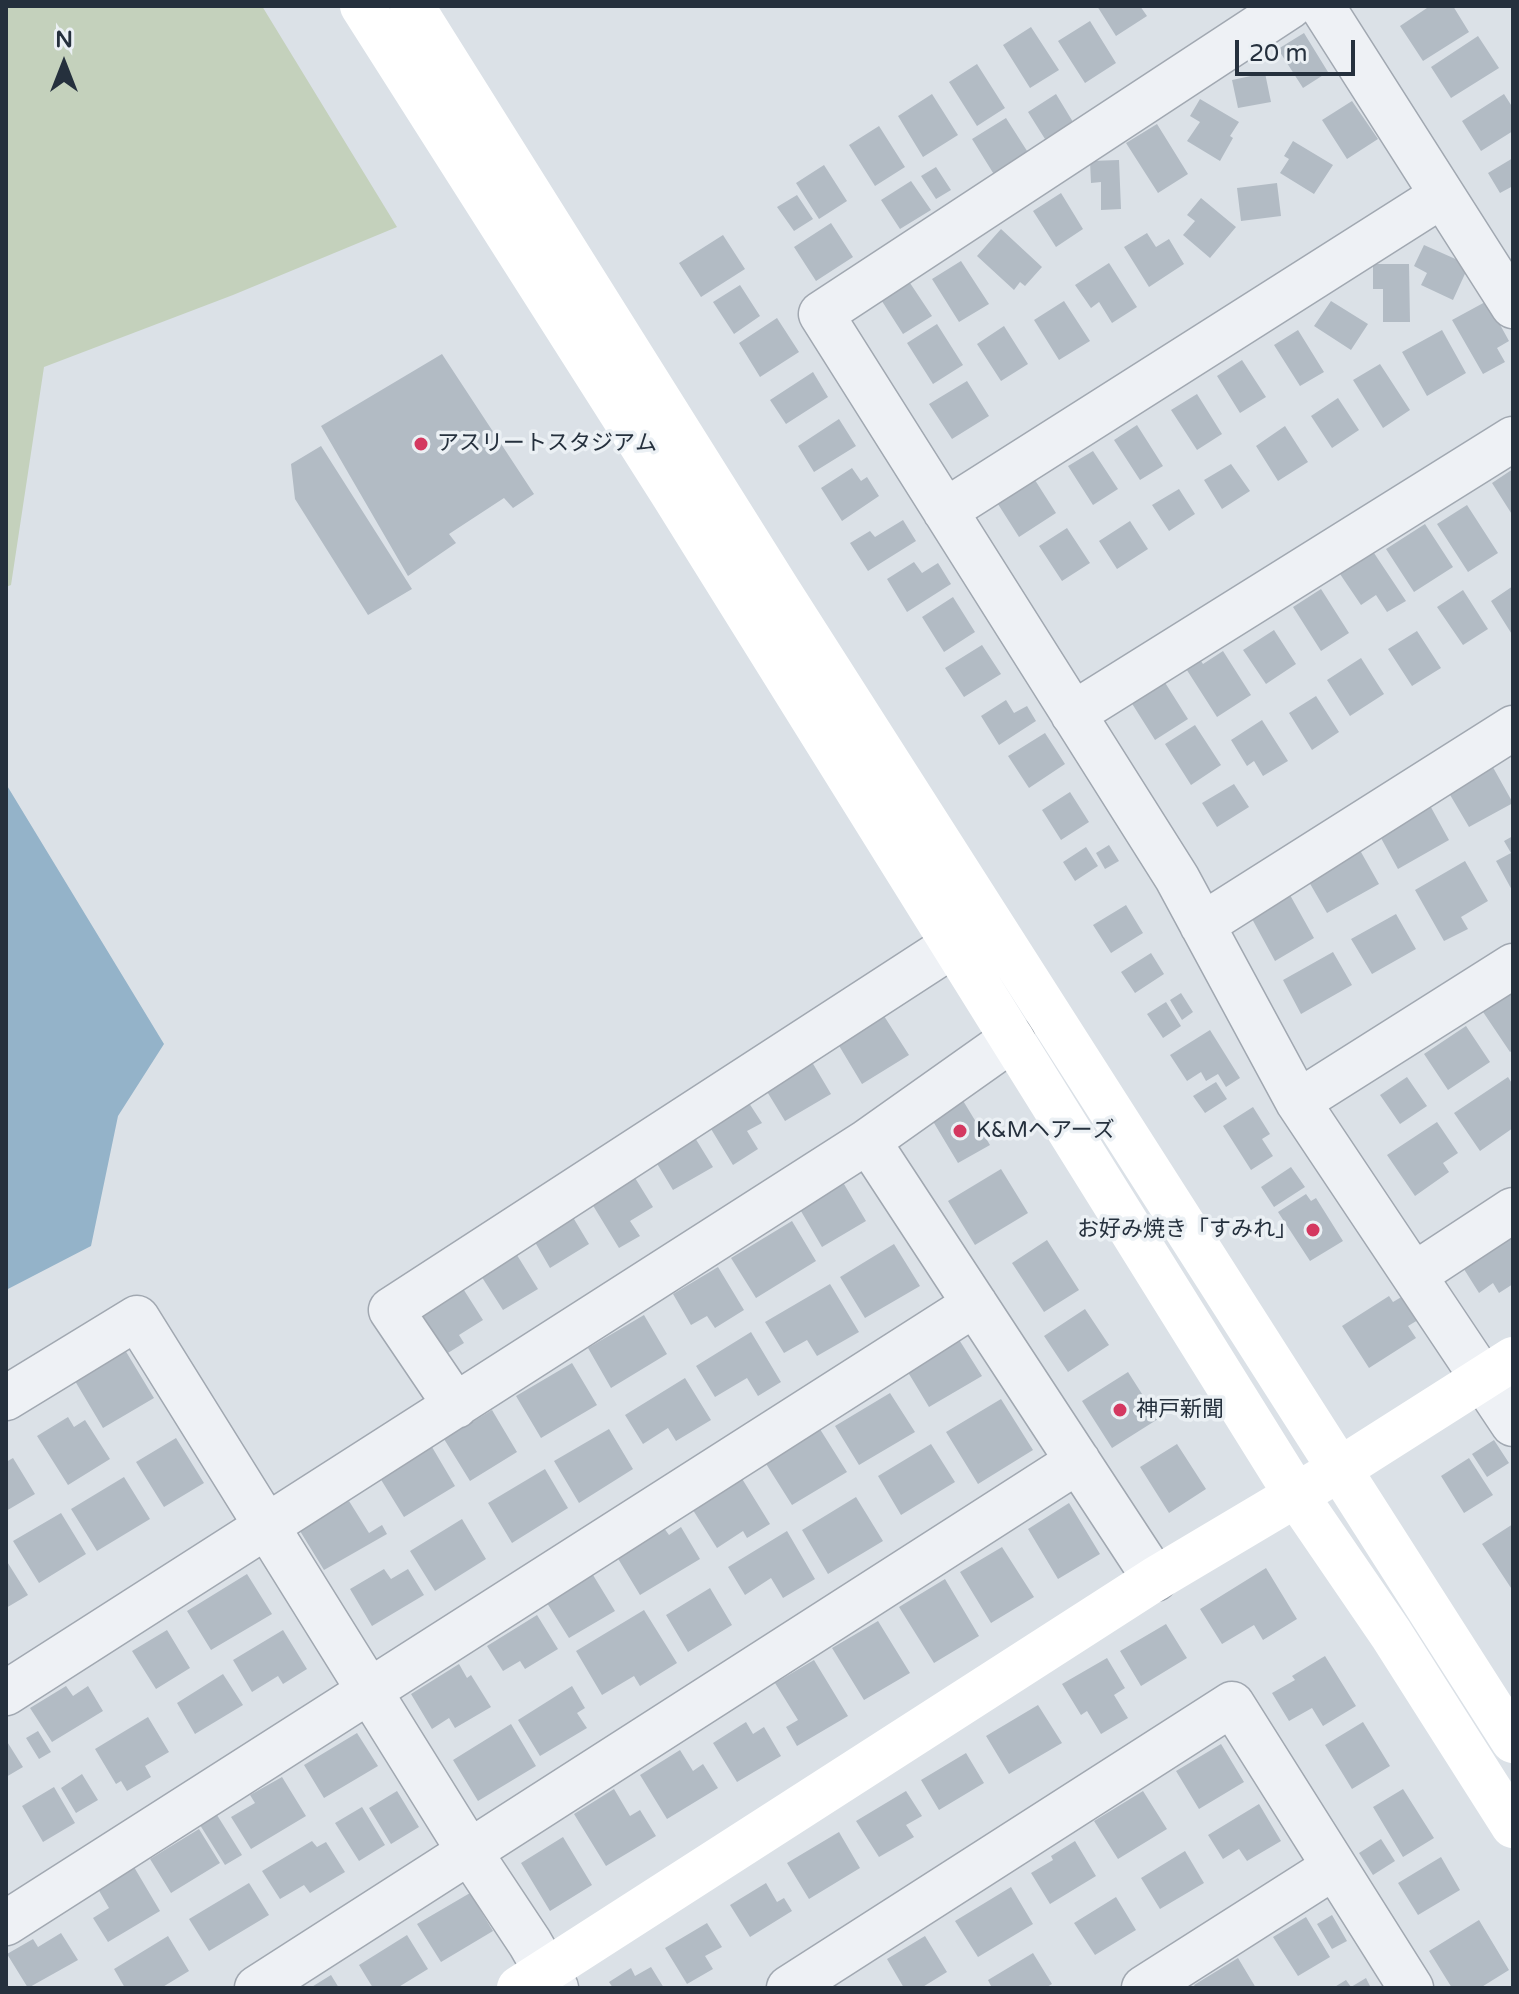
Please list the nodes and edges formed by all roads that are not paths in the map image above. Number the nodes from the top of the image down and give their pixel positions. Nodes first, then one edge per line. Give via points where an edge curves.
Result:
1 (362, 6) edge
2 (412, 6) edge
3 (1290, 6) edge
4 (1322, 6) edge
5 (1441, 196) junction
6 (1513, 306) edge
7 (1513, 439) edge
8 (945, 511) junction
9 (1073, 714) junction
10 (1513, 728) edge
11 (1202, 925) junction
12 (953, 945) junction
13 (1513, 966) edge
14 (1012, 1039) junction
15 (1298, 1102) junction
16 (868, 1141) junction
17 (1513, 1210) edge
18 (1414, 1275) junction
19 (975, 1304) junction
20 (1498, 1368) edge
21 (6, 1398) edge
22 (456, 1406) junction
23 (1513, 1424) edge
24 (1078, 1461) junction
25 (1340, 1469) junction
26 (1296, 1495) junction
27 (266, 1527) junction
28 (1155, 1579) junction
29 (369, 1691) junction
30 (6, 1693) edge
31 (1513, 1741) edge
32 (1513, 1826) edge
33 (469, 1851) junction
34 (1334, 1867) junction
35 (6, 1923) edge
36 (540, 1982) edge
37 (257, 1988) edge
38 (789, 1988) edge
39 (1144, 1988) edge
40 (1411, 1988) edge

1 - 12 street
2 - 25 street via 787,605
3 - 8 street via 821,314
4 - 5 street
5 - 6 street
5 - 8 street
7 - 9 street
8 - 9 street
9 - 11 street
10 - 11 street
11 - 15 street
12 - 14 street
12 - 22 street via 391,1310
13 - 15 street
14 - 16 street
14 - 26 street
15 - 18 street
16 - 19 street
16 - 22 street
17 - 18 street
18 - 20 street
19 - 24 street
19 - 29 street
20 - 23 street
20 - 25 street
21 - 27 street via 137,1318
22 - 27 street
24 - 28 street
24 - 33 street
25 - 26 street
25 - 31 street
26 - 28 street
26 - 32 street
27 - 29 street
27 - 30 street
28 - 36 street
29 - 33 street
29 - 35 street
33 - 36 street
33 - 37 street
34 - 38 street via 1232,1704
34 - 39 street
34 - 40 street

